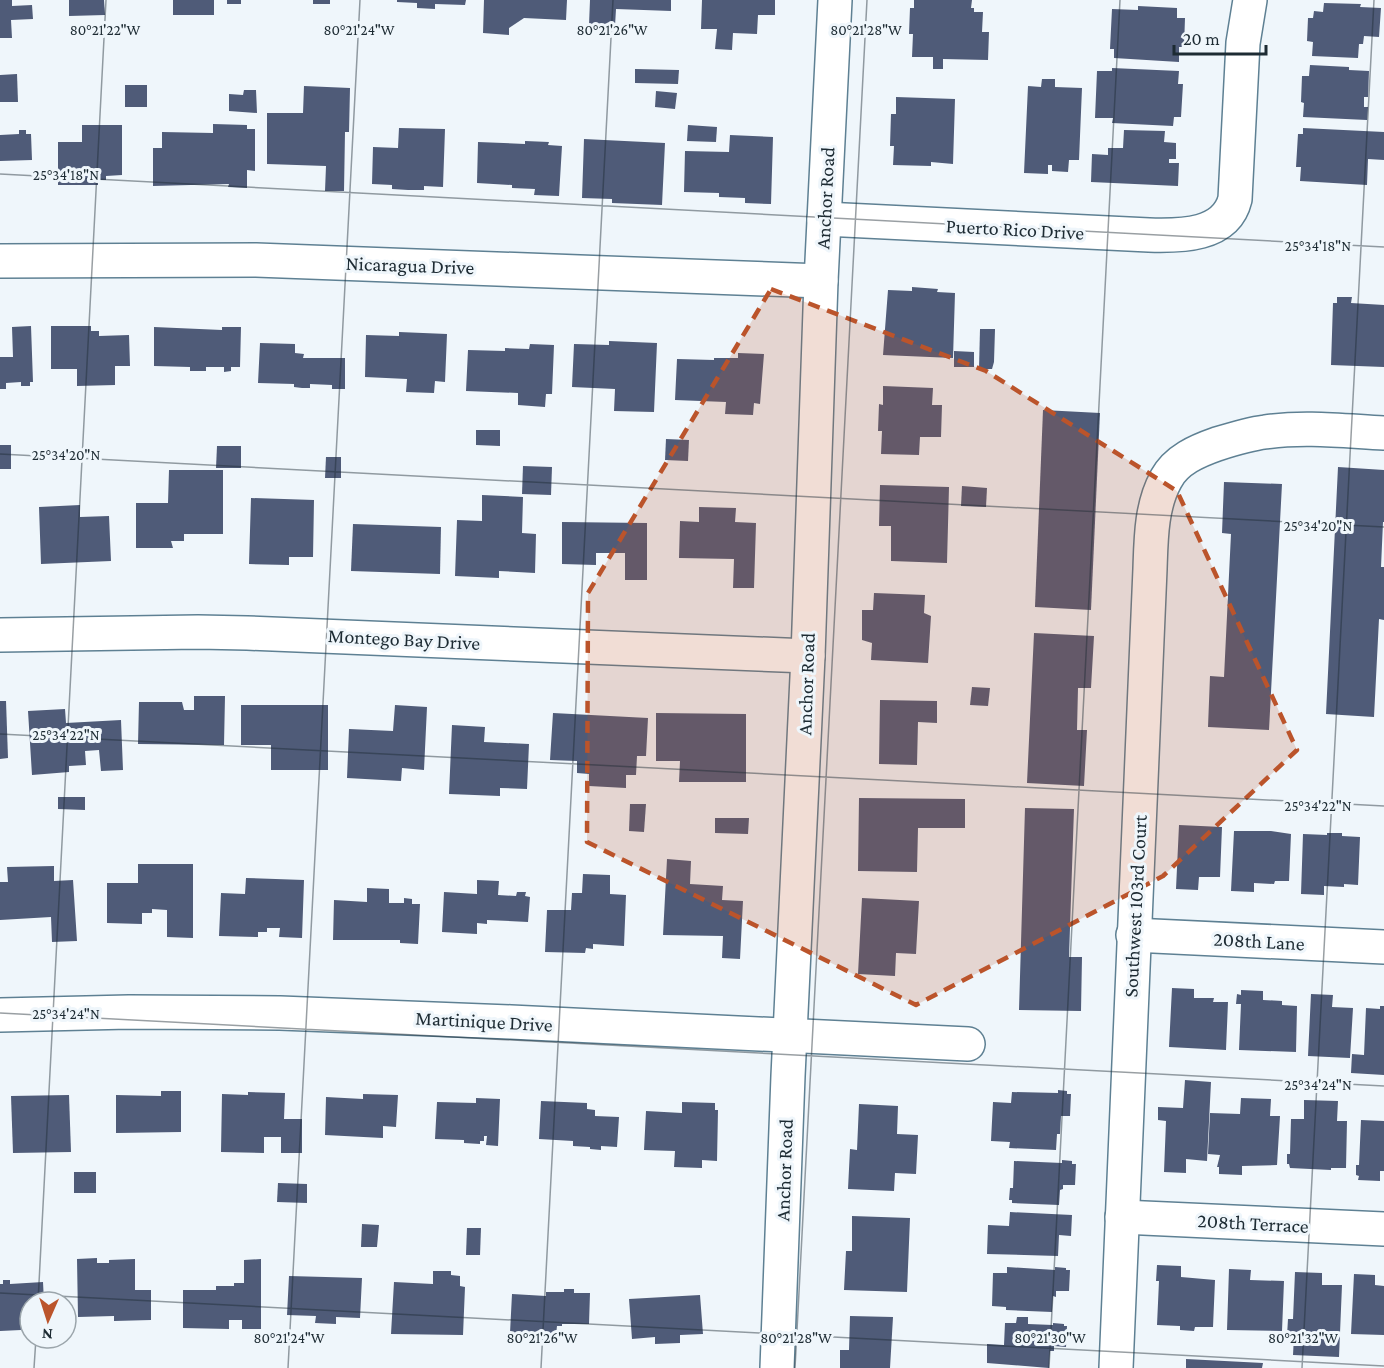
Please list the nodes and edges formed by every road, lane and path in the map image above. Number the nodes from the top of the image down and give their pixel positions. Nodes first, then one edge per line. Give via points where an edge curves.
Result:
1 (835, 0) edge
2 (1250, 0) edge
3 (824, 219) junction
4 (0, 261) edge
5 (821, 281) junction
6 (1384, 433) edge
7 (0, 635) edge
8 (808, 656) junction
9 (1133, 935) junction
10 (1384, 947) edge
11 (0, 1015) edge
12 (790, 1036) junction
13 (968, 1044) dead end
14 (1122, 1217) junction
15 (1384, 1229) edge
16 (777, 1368) edge
17 (1116, 1368) edge

1 - 3 street, Anchor Road
2 - 3 street, Puerto Rico Drive via 1243,43 1235,199 1226,216 1205,230 1149,235
3 - 5 street, Anchor Road
4 - 5 street, Nicaragua Drive via 256,260
5 - 8 street, Anchor Road
6 - 9 street, Southwest 103rd Court via 1305,430 1249,435 1189,456 1166,477 1153,527
7 - 8 street, Montego Bay Drive via 247,633
8 - 12 street, Anchor Road
9 - 10 street, 208th Lane
9 - 14 street, Southwest 103rd Court
11 - 12 street, Martinique Drive via 280,1013
12 - 13 street, Martinique Drive
12 - 16 street, Anchor Road
14 - 15 street, 208th Terrace
14 - 17 street, Southwest 103rd Court

